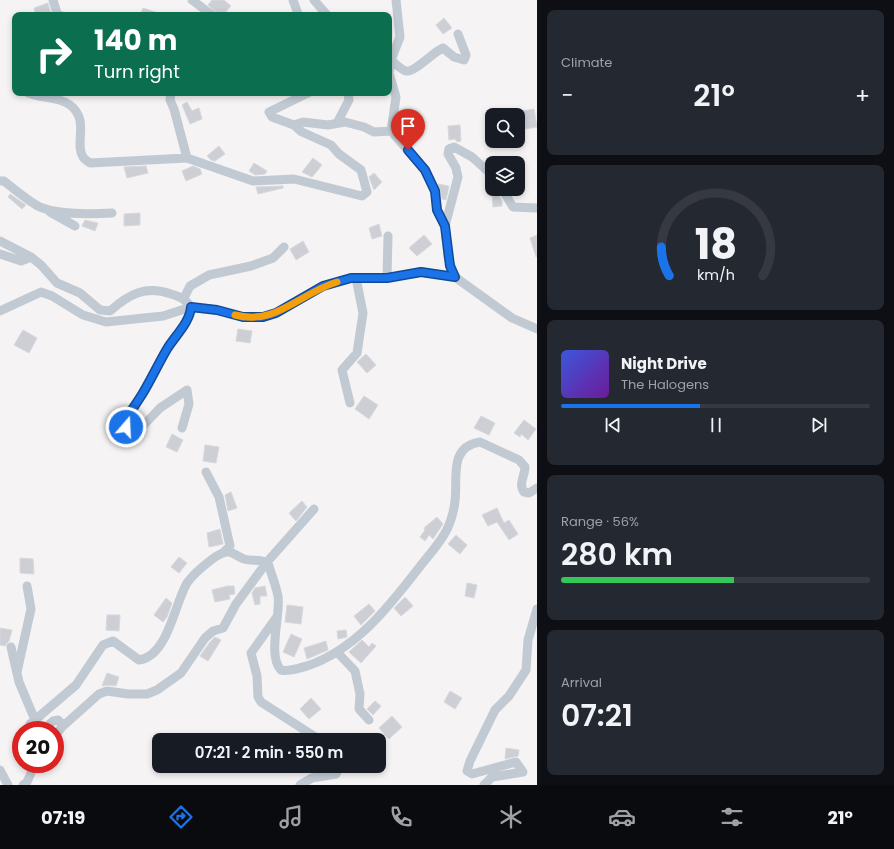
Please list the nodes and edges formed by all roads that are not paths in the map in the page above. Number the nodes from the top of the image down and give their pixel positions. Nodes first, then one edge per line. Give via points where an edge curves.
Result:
1 (53, 0) edge
2 (192, 0) edge
3 (293, 0) edge
4 (314, 0) edge
5 (396, 0) edge
6 (57, 12) edge
7 (208, 12) edge
8 (297, 12) edge
9 (324, 12) edge
10 (458, 34) dead end
11 (392, 57) edge
12 (392, 61) edge
13 (392, 81) edge
14 (36, 96) edge
15 (171, 96) edge
16 (302, 96) edge
17 (348, 96) edge
18 (337, 123) junction
19 (294, 125) junction
20 (391, 130) junction
21 (187, 158) junction
22 (485, 169) edge
23 (0, 181) edge
24 (506, 196) edge
25 (40, 207) junction
26 (537, 208) edge
27 (112, 213) dead end
28 (75, 226) dead end
29 (445, 226) junction
30 (388, 236) dead end
31 (0, 241) edge
32 (284, 247) dead end
33 (0, 254) edge
34 (31, 257) junction
35 (455, 277) junction
36 (356, 278) junction
37 (387, 278) junction
38 (184, 298) junction
39 (191, 307) junction
40 (0, 311) edge
41 (537, 329) edge
42 (350, 403) dead end
43 (182, 428) dead end
44 (206, 472) dead end
45 (537, 488) edge
46 (314, 509) dead end
47 (223, 553) junction
48 (267, 562) junction
49 (27, 586) dead end
50 (537, 609) edge
51 (276, 616) junction
52 (11, 647) dead end
53 (337, 652) junction
54 (17, 672) junction
55 (35, 720) joint
56 (369, 720) dead end
57 (64, 725) edge
58 (309, 733) edge
59 (0, 770) edge
60 (31, 773) edge
61 (336, 773) edge
62 (313, 782) edge
63 (8, 785) edge
64 (23, 785) edge
65 (300, 785) edge
66 (484, 785) edge

1 - 6 street
2 - 7 street
3 - 8 street
4 - 9 street
5 - 11 street via 400,37
10 - 12 street via 466,55 464,60 454,57 443,48 435,51 412,71 406,71
13 - 20 street via 396,97
14 - 21 street via 64,101 75,110 82,127 81,152 83,158 90,163
15 - 21 street
16 - 19 street via 269,112 272,117
17 - 18 street via 349,100
18 - 19 street via 328,125 303,122
18 - 20 street via 345,122 374,132
19 - 21 street via 302,132 331,145 361,170 367,192 362,196 294,179 253,181
20 - 29 street via 425,170 435,191 437,210
22 - 29 street via 472,157 454,147 449,149 448,154 456,168 458,180
23 - 25 street via 4,181
24 - 26 street via 513,207
25 - 27 street via 87,214
25 - 28 street
29 - 35 street via 448,257
30 - 37 street
31 - 34 street
32 - 38 street via 274,258 209,275 190,286
33 - 34 street via 21,261
34 - 38 street via 57,283 80,293 100,310 110,312 139,292 159,290
35 - 37 street via 421,272
35 - 41 street via 512,318
36 - 37 street
36 - 39 street via 323,286 276,313 263,317 243,317
36 - 42 street via 363,313 357,353 342,370
38 - 39 street
39 - 40 street via 163,316 106,322 83,315 41,292
39 - 43 street via 191,315 167,350 138,403 126,417 127,436 138,431 160,408 187,390 189,404
44 - 47 street via 219,497 230,546
45 - 53 street via 529,493 522,489 525,467 519,460 480,442 465,448 455,464 455,503 445,534 385,610
46 - 48 street
47 - 48 street via 231,553 246,560
47 - 55 street via 195,573 186,584 163,640 153,653 146,659 139,660 113,641 107,642 76,685
48 - 51 street via 278,596
48 - 57 street via 236,604 223,628 204,638 181,673 147,694 107,691 98,694
49 - 54 street via 31,609
50 - 66 street via 528,640 526,670 509,696 495,710 467,771 472,774 516,762 522,772 492,777
51 - 53 street via 276,663 281,670 286,671 319,662
51 - 58 street via 251,653 258,697 261,702
52 - 54 street
53 - 56 street via 355,671 360,694 359,709
54 - 55 street
59 - 63 street
60 - 64 street
61 - 62 street
62 - 65 street

